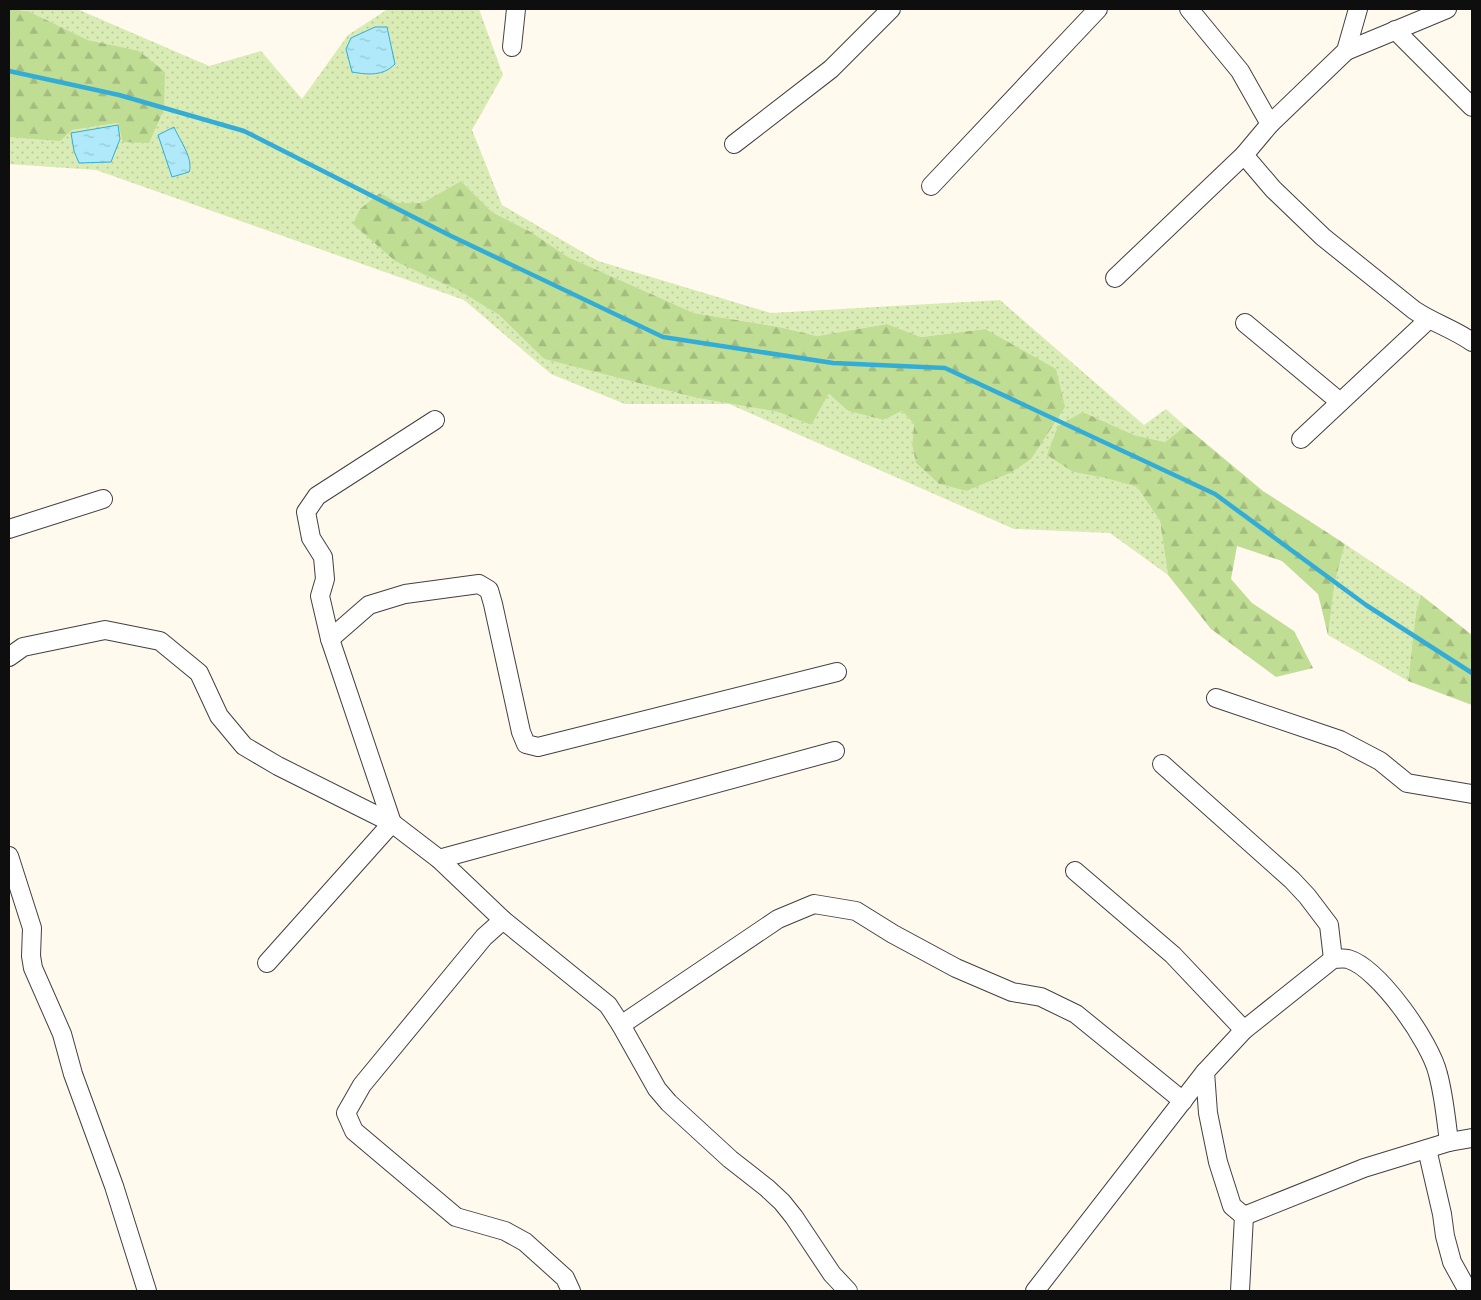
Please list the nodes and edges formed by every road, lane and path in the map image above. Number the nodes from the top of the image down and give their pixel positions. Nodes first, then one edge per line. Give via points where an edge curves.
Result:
1 (516, 9) edge
2 (891, 9) edge
3 (1098, 9) edge
4 (1189, 9) edge
5 (1358, 9) edge
6 (1447, 9) edge
7 (1395, 30) junction
8 (512, 46) dead end
9 (1346, 51) junction
10 (1472, 107) edge
11 (1270, 124) junction
12 (734, 144) dead end
13 (1244, 156) junction
14 (931, 186) dead end
15 (1115, 278) dead end
16 (1428, 320) junction
17 (1245, 323) dead end
18 (1472, 342) edge
19 (1340, 402) junction
20 (435, 420) dead end
21 (1301, 439) dead end
22 (103, 499) dead end
23 (9, 529) edge
24 (330, 639) junction
25 (9, 657) edge
26 (837, 672) dead end
27 (1216, 698) dead end
28 (835, 751) dead end
29 (1162, 764) dead end
30 (1472, 794) edge
31 (392, 823) junction
32 (439, 858) junction
33 (9, 861) edge
34 (1075, 871) dead end
35 (503, 920) junction
36 (1333, 959) junction
37 (266, 963) dead end
38 (621, 1025) junction
39 (1244, 1030) junction
40 (1204, 1072) junction
41 (1183, 1101) junction
42 (1472, 1138) edge
43 (1449, 1142) junction
44 (1427, 1149) junction
45 (1244, 1216) junction
46 (147, 1291) edge
47 (571, 1291) edge
48 (848, 1291) edge
49 (1035, 1291) edge
50 (1240, 1291) edge
51 (1468, 1291) edge

1 - 8 street
2 - 12 street via 831,69
3 - 14 street
4 - 11 street via 1240,71
5 - 9 street
6 - 7 street
7 - 9 street
7 - 10 street
9 - 11 street
11 - 13 street
13 - 15 street
13 - 16 street via 1323,237
16 - 18 street
16 - 19 street
17 - 19 street
19 - 21 street
20 - 24 street via 317,496 306,512 311,538 323,557 325,579 320,596
22 - 23 street
24 - 26 street via 369,605 405,594 478,584 489,590 521,732 526,744 538,747
24 - 31 street
25 - 31 street via 23,647 106,630 160,641 200,673 219,716 244,746
27 - 30 street via 1340,740 1380,761 1407,783
28 - 32 street
29 - 36 street via 1307,896 1329,925
31 - 32 street
31 - 37 street
32 - 35 street
33 - 46 street via 32,928 33,968 62,1034
34 - 39 street via 1173,955
35 - 38 street via 608,1005
35 - 47 street via 484,937 362,1085 346,1113 354,1131 456,1217 505,1231 525,1242 565,1278
36 - 39 street
36 - 43 street via 1347,959 1371,973 1418,1030 1438,1072
38 - 41 street via 778,919 814,904 856,911 956,968 1012,992 1041,997 1076,1014
38 - 48 street via 669,1103 782,1202 832,1274
39 - 40 street
40 - 41 street
40 - 45 street via 1218,1162 1232,1206
41 - 49 street
42 - 43 street
43 - 44 street
44 - 45 street via 1364,1168
44 - 51 street via 1452,1262
45 - 50 street

